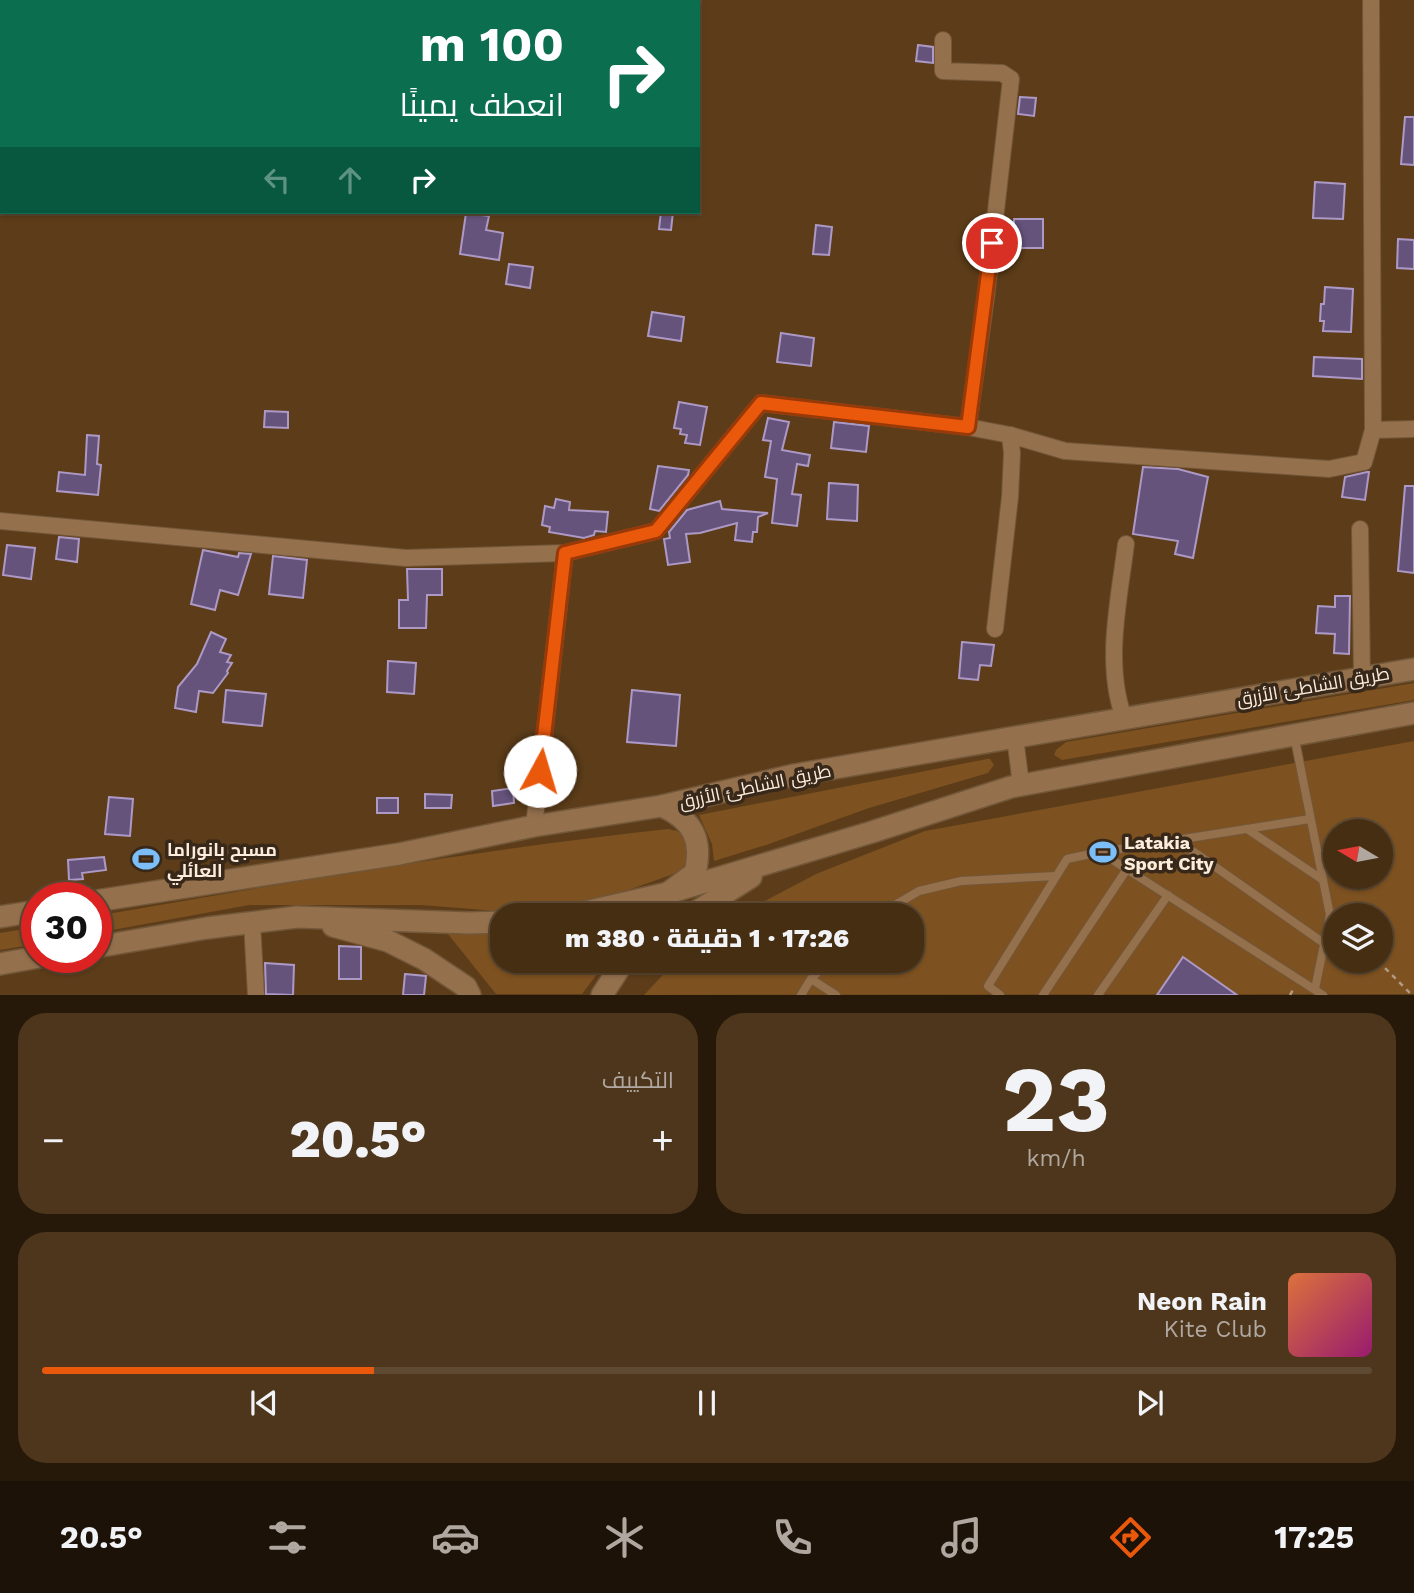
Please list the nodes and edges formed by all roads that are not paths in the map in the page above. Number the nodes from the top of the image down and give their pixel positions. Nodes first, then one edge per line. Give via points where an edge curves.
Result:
1 (1371, 0) edge
2 (943, 40) dead end
3 (968, 427) junction
4 (1414, 429) edge
5 (1373, 430) junction
6 (1010, 435) junction
7 (0, 521) edge
8 (1360, 529) dead end
9 (1126, 544) dead end
10 (565, 553) junction
11 (995, 629) dead end
12 (1414, 669) edge
13 (1363, 678) junction
14 (1414, 713) edge
15 (1124, 718) junction
16 (1294, 735) junction
17 (1015, 737) junction
18 (1021, 785) junction
19 (662, 806) junction
20 (1310, 820) junction
21 (534, 826) junction
22 (1247, 829) junction
23 (1177, 840) junction
24 (1100, 852) junction
25 (779, 860) junction
26 (1127, 869) junction
27 (1056, 876) junction
28 (1323, 880) joint
29 (668, 893) junction
30 (1168, 895) junction
31 (112, 899) edge
32 (624, 903) edge
33 (662, 903) edge
34 (710, 903) edge
35 (898, 903) edge
36 (21, 913) edge
37 (0, 916) edge
38 (297, 917) junction
39 (252, 922) junction
40 (490, 922) edge
41 (1323, 943) edge
42 (112, 944) edge
43 (21, 960) edge
44 (1323, 960) edge
45 (0, 964) edge
46 (618, 973) edge
47 (817, 973) edge
48 (811, 979) junction
49 (1319, 992) edge
50 (256, 995) edge
51 (470, 995) edge
52 (602, 995) edge
53 (801, 995) edge
54 (836, 995) edge
55 (1000, 995) edge
56 (1043, 995) edge
57 (1098, 995) edge

1 - 5 street
2 - 3 street via 943,71 1002,73 1011,79
3 - 6 street
3 - 10 street via 761,403 656,531
4 - 5 street
5 - 6 street via 1364,461 1329,469 1065,451
6 - 11 street via 1010,496
7 - 10 street via 406,558
8 - 13 street
9 - 15 street via 1115,624 1116,696
10 - 21 street
12 - 13 main road, طريق الشاطئ الأزرق
13 - 15 main road, طريق الشاطئ الأزرق
14 - 16 main road
15 - 17 main road, طريق الشاطئ الأزرق
16 - 18 main road
16 - 20 lane
17 - 18 street
17 - 19 main road, طريق الشاطئ الأزرق via 794,775
18 - 25 main road
19 - 21 main road, طريق الشاطئ الأزرق
19 - 29 main road via 681,815 690,826 700,854 695,873
20 - 22 lane
20 - 28 lane
21 - 31 main road, طريق الشاطئ الأزرق via 399,854
22 - 23 lane
22 - 28 lane
23 - 24 lane
23 - 41 lane
24 - 26 lane
24 - 27 lane via 1067,859
25 - 29 main road
25 - 34 main road
26 - 30 lane
26 - 56 lane
27 - 35 lane via 961,881 919,891
27 - 55 lane via 988,986
29 - 32 main road
29 - 33 main road
30 - 49 lane
30 - 57 lane
36 - 37 main road
38 - 39 main road
38 - 40 main road
38 - 51 main road via 388,941 425,958 466,987
39 - 42 main road
39 - 50 street
43 - 45 main road
44 - 49 lane
46 - 52 main road
47 - 48 lane
48 - 53 lane
48 - 54 lane

